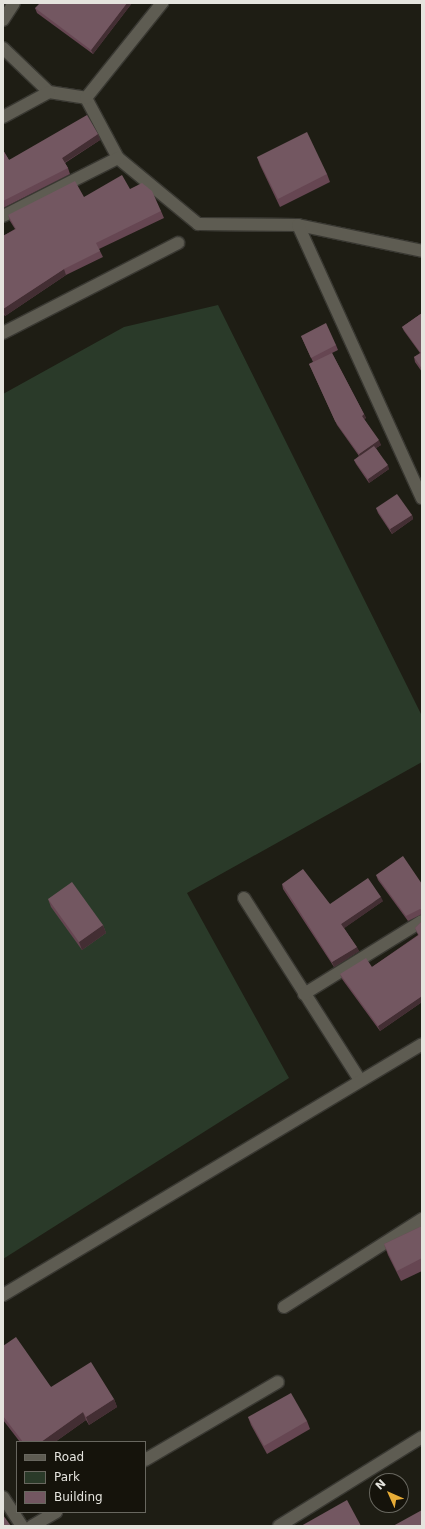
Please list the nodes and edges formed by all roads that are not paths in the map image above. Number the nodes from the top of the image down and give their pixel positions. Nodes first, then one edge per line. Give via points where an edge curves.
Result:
1 (14, 3) edge
2 (162, 3) edge
3 (3, 20) edge
4 (3, 48) edge
5 (49, 92) junction
6 (86, 98) junction
7 (3, 117) edge
8 (118, 158) junction
9 (3, 216) edge
10 (298, 226) junction
11 (178, 243) dead end
12 (422, 251) edge
13 (3, 333) edge
14 (422, 498) edge
15 (244, 898) dead end
16 (422, 921) edge
17 (304, 994) junction
18 (422, 1044) edge
19 (360, 1080) junction
20 (422, 1218) edge
21 (3, 1296) edge
22 (284, 1307) dead end
23 (278, 1382) dead end
24 (422, 1437) edge
25 (146, 1459) edge
26 (3, 1497) edge
27 (54, 1513) edge
28 (22, 1526) edge
29 (32, 1526) edge
30 (279, 1526) edge

1 - 3 street
2 - 6 street
4 - 5 street
5 - 6 street
5 - 7 street
6 - 8 street
8 - 9 street
8 - 10 street via 198,224
10 - 12 street
10 - 14 street
11 - 13 street
15 - 17 street
16 - 17 street
17 - 19 street
18 - 19 street
19 - 21 street
20 - 22 street
23 - 25 street
24 - 30 street
26 - 28 street
27 - 29 street

